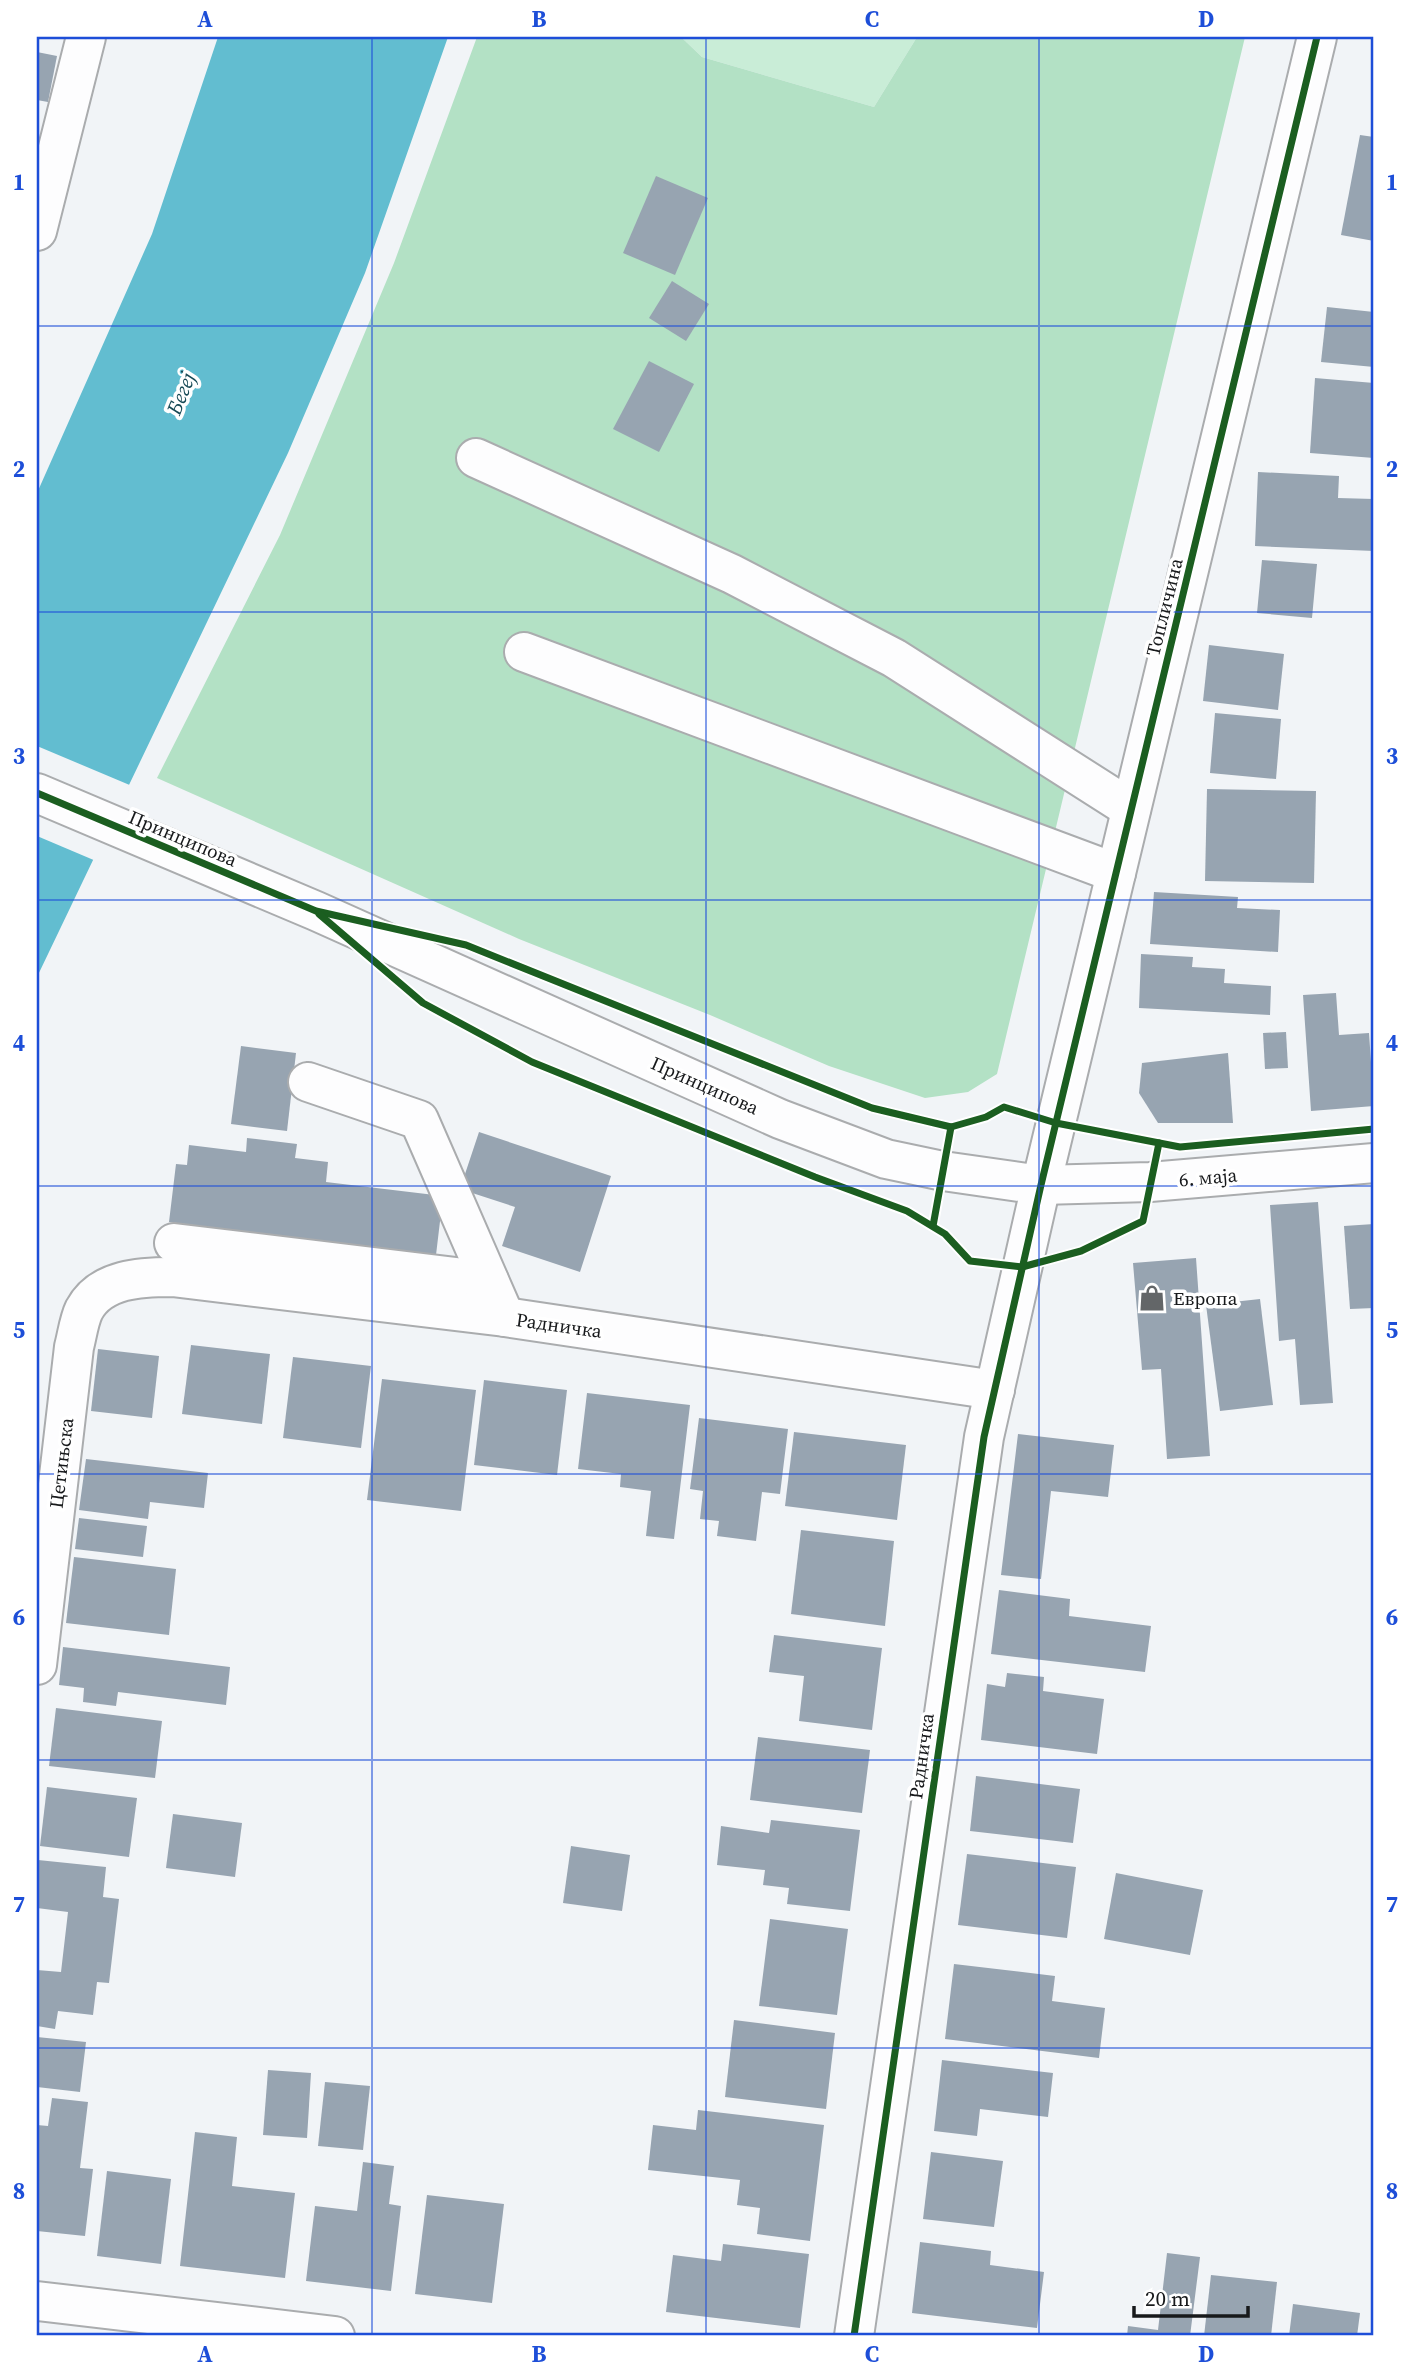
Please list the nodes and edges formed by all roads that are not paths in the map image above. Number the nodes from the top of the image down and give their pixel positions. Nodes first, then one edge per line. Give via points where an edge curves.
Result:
1 (86, 37) edge
2 (1317, 37) edge
3 (37, 231) edge
4 (476, 458) dead end
5 (524, 652) dead end
6 (37, 793) edge
7 (1131, 809) junction
8 (1116, 873) junction
9 (308, 1082) dead end
10 (1374, 1163) edge
11 (1041, 1185) junction
12 (174, 1243) dead end
13 (121, 1281) joint
14 (489, 1281) junction
15 (505, 1317) junction
16 (995, 1390) junction
17 (37, 1665) edge
18 (37, 2301) edge
19 (335, 2336) edge
20 (854, 2336) edge

1 - 3 street
2 - 7 street, Топличина
4 - 7 street via 732,575 894,658
5 - 8 street
6 - 11 street, Принципова via 834,1140 886,1159
7 - 8 street, Топличина
8 - 11 street, Топличина
9 - 14 street via 419,1120
10 - 11 street, 6. маја via 1150,1182
11 - 16 street, Радничка
12 - 14 street
13 - 15 street, Радничка via 172,1277
13 - 17 street, Цетињска via 84,1309 74,1347
14 - 15 street
15 - 16 street, Радничка
16 - 20 street, Радничка via 973,1510
18 - 19 street

